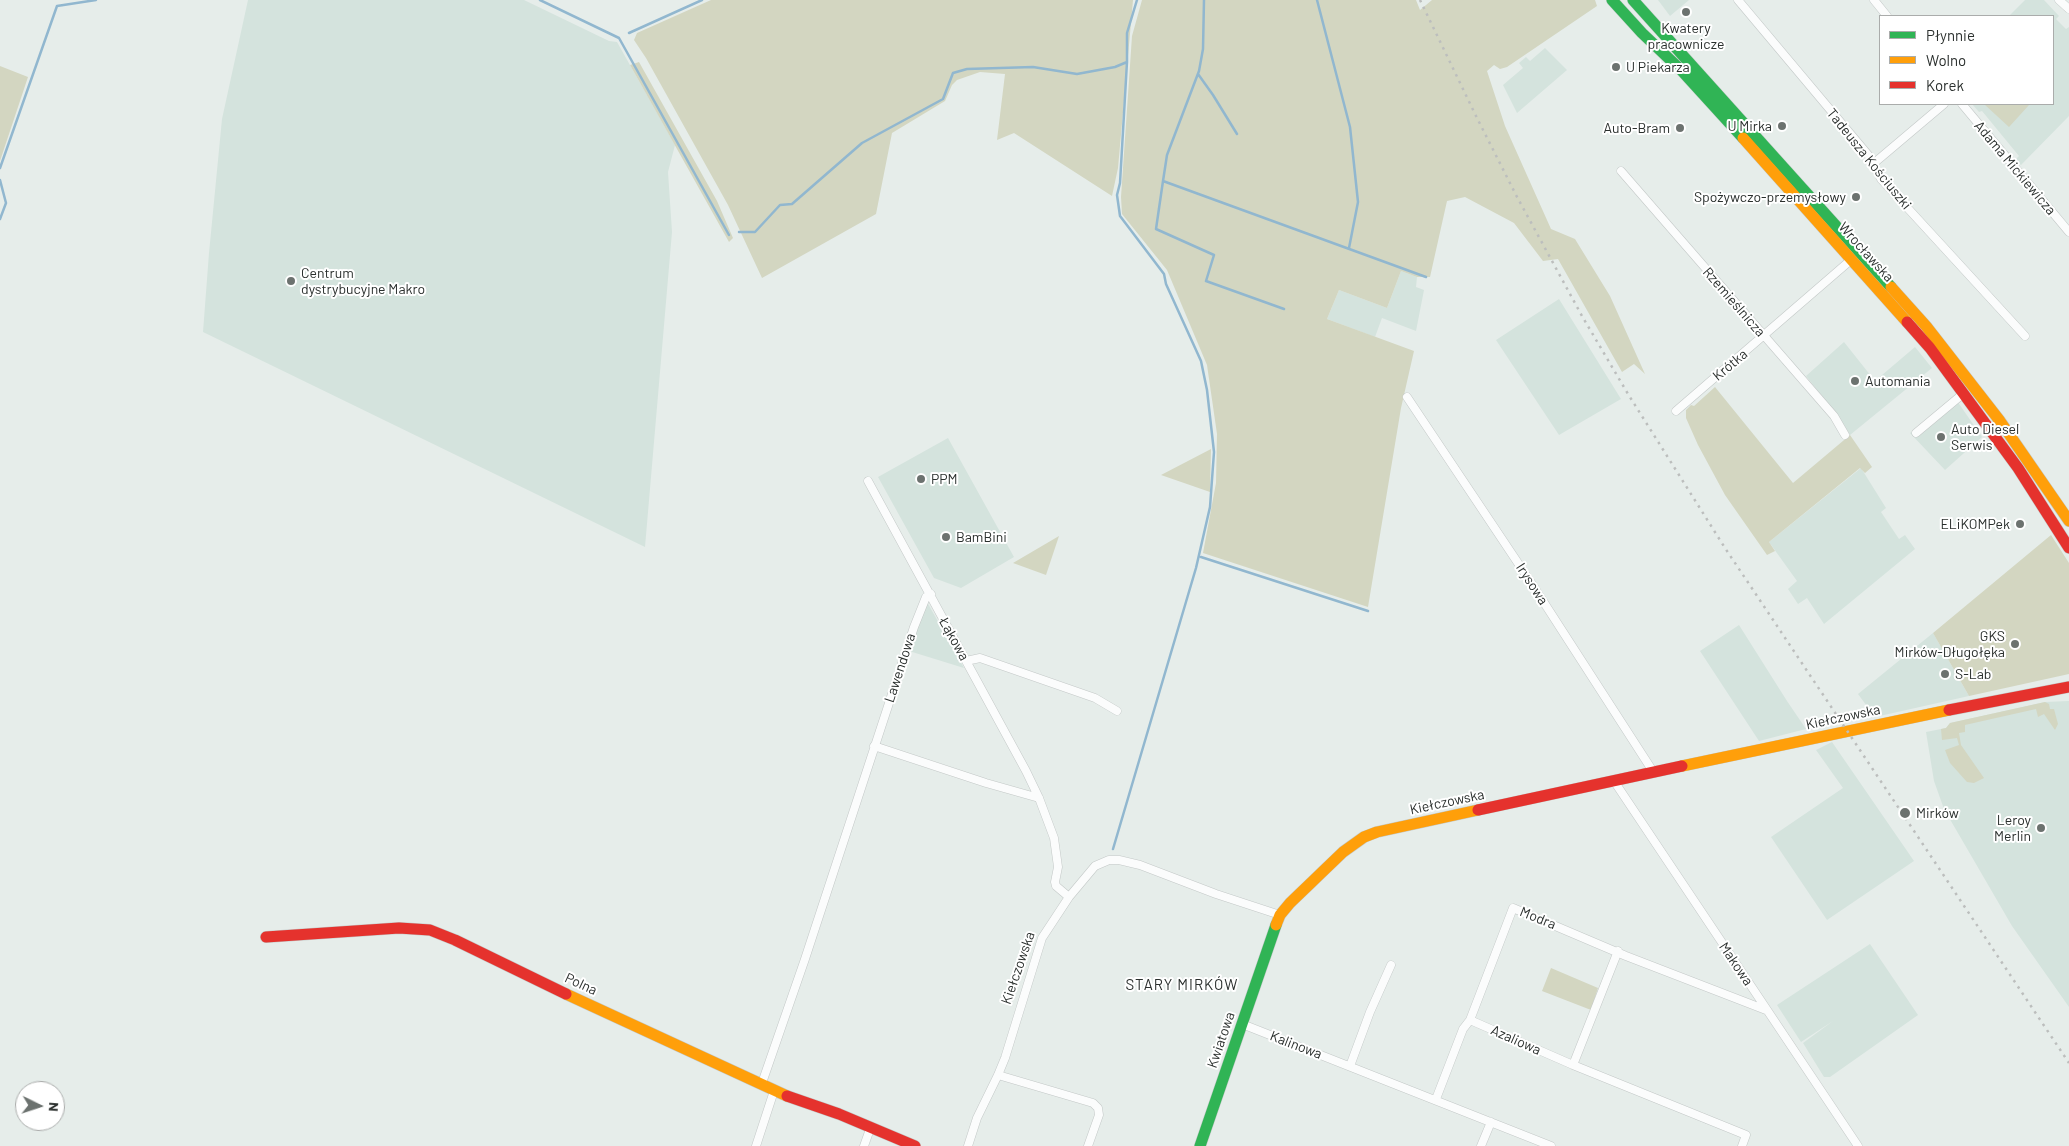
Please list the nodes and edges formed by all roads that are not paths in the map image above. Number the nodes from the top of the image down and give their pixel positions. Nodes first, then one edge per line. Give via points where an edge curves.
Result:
1 (1612, 0) edge
2 (1738, 0) edge
3 (1874, 0) edge
4 (2060, 0) edge
5 (1636, 1) edge
6 (2069, 9) edge
7 (1625, 14) junction
8 (1886, 15) edge
9 (1943, 105) edge
10 (1963, 105) edge
11 (1873, 164) junction
12 (1621, 171) dead end
13 (2069, 231) edge
14 (1852, 259) junction
15 (1764, 336) junction
16 (2024, 336) dead end
17 (1964, 393) junction
18 (1406, 397) dead end
19 (1676, 412) dead end
20 (1916, 433) dead end
21 (1845, 435) dead end
22 (868, 481) dead end
23 (2069, 521) edge
24 (2069, 548) edge
25 (931, 594) junction
26 (966, 661) junction
27 (2069, 687) edge
28 (1117, 710) dead end
29 (874, 746) junction
30 (1654, 773) junction
31 (1614, 781) junction
32 (1039, 798) junction
33 (1069, 897) junction
34 (1280, 915) junction
35 (266, 937) dead end
36 (1618, 951) junction
37 (1391, 965) dead end
38 (1766, 1010) junction
39 (1470, 1020) junction
40 (1242, 1024) junction
41 (1573, 1065) junction
42 (1350, 1066) junction
43 (998, 1075) junction
44 (762, 1083) junction
45 (774, 1091) junction
46 (1436, 1100) junction
47 (1491, 1122) junction
48 (870, 1129) junction
49 (756, 1146) edge
50 (864, 1146) edge
51 (915, 1146) edge
52 (968, 1146) edge
53 (1088, 1146) edge
54 (1200, 1146) edge
55 (1480, 1146) edge
56 (1551, 1146) edge
57 (1742, 1146) edge
58 (1858, 1146) edge

1 - 7 street, Wrocławska
2 - 11 street, Tadeusza Kościuszki
3 - 8 street
4 - 6 street
5 - 7 street
5 - 23 street, Wrocławska via 1926,326 2000,421
7 - 14 street, Wrocławska via 1682,71
9 - 11 street
10 - 13 street, Adama Mickiewicza
11 - 16 street, Tadeusza Kościuszki via 1881,179
12 - 15 street, Rzemieślnicza
14 - 15 street, Krótka
14 - 17 street, Wrocławska
15 - 19 street, Krótka
15 - 21 street, Rzemieślnicza via 1834,416
17 - 20 street
17 - 24 street, Wrocławska via 2018,468
18 - 30 street, Irysowa
22 - 25 street, Łąkowa
25 - 26 street, Łąkowa
25 - 29 street, Lawendowa via 926,597 916,620
26 - 28 street via 980,658 1095,698
26 - 32 street, Łąkowa
27 - 30 street, Kiełczowska via 1847,730
29 - 32 street
29 - 44 street, Lawendowa
30 - 31 street, Kiełczowska
31 - 34 street, Kiełczowska via 1364,837 1343,852
31 - 38 street, Makowa
32 - 33 street, Łąkowa via 1057,853 1056,886
33 - 34 street, Kiełczowska via 1095,866 1108,860 1119,860
33 - 43 street, Kiełczowska via 1040,942
34 - 40 street, Kwiatowa
35 - 44 street, Polna via 399,928 430,930
36 - 38 street, Modra
36 - 39 street, Modra via 1513,908
36 - 41 street
37 - 42 street
38 - 58 street, Makowa
39 - 41 street, Azaliowa
39 - 46 street via 1463,1029
40 - 42 street, Kalinowa
40 - 54 street, Kwiatowa
41 - 57 street, Azaliowa via 1746,1135
42 - 46 street, Kalinowa
43 - 52 street, Kiełczowska via 977,1118
43 - 53 street via 1092,1103 1098,1108 1099,1115
44 - 45 street, Polna
45 - 48 street, Polna via 839,1114
45 - 49 street
46 - 47 street
47 - 55 street
47 - 56 street
48 - 50 street
48 - 51 street, Polna

